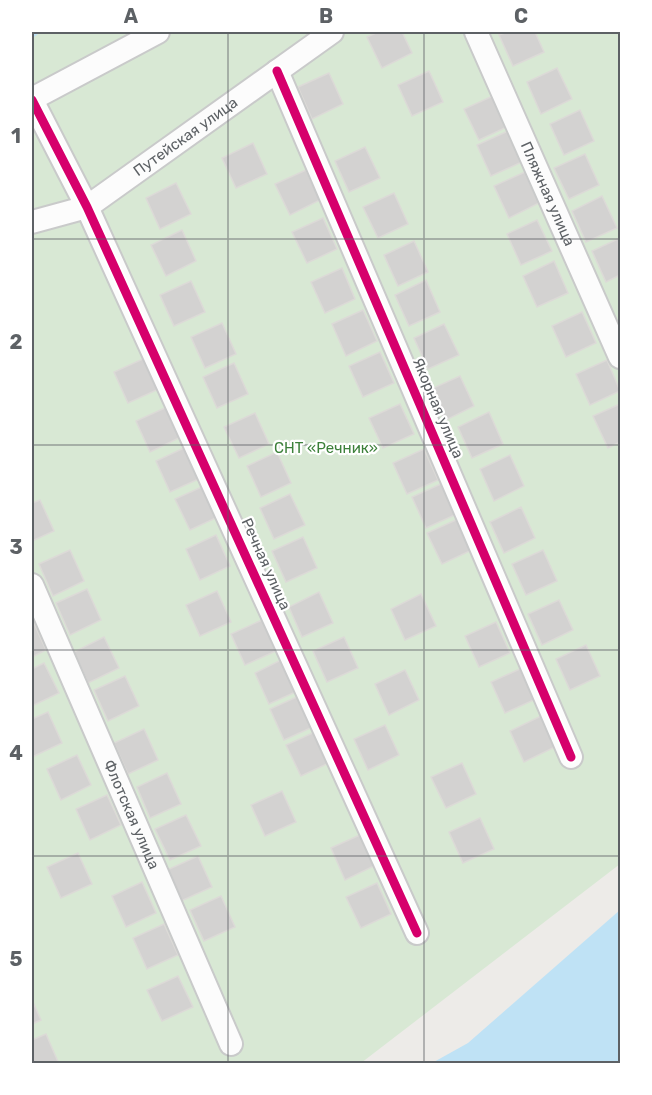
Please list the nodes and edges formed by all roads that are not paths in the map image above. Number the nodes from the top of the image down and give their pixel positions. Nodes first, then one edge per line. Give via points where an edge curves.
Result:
1 (158, 32) edge
2 (332, 32) edge
3 (476, 32) edge
4 (277, 71) junction
5 (32, 100) edge
6 (87, 207) junction
7 (32, 222) edge
8 (621, 357) edge
9 (32, 585) edge
10 (571, 757) dead end
11 (417, 933) dead end
12 (231, 1044) dead end

1 - 5 street
2 - 4 street, Путейская улица
3 - 8 street, Пляжная улица
4 - 6 street, Путейская улица
4 - 10 street, Якорная улица
5 - 6 street, Речная улица
6 - 7 street, Путейская улица
6 - 11 street, Речная улица
9 - 12 street, Флотская улица

